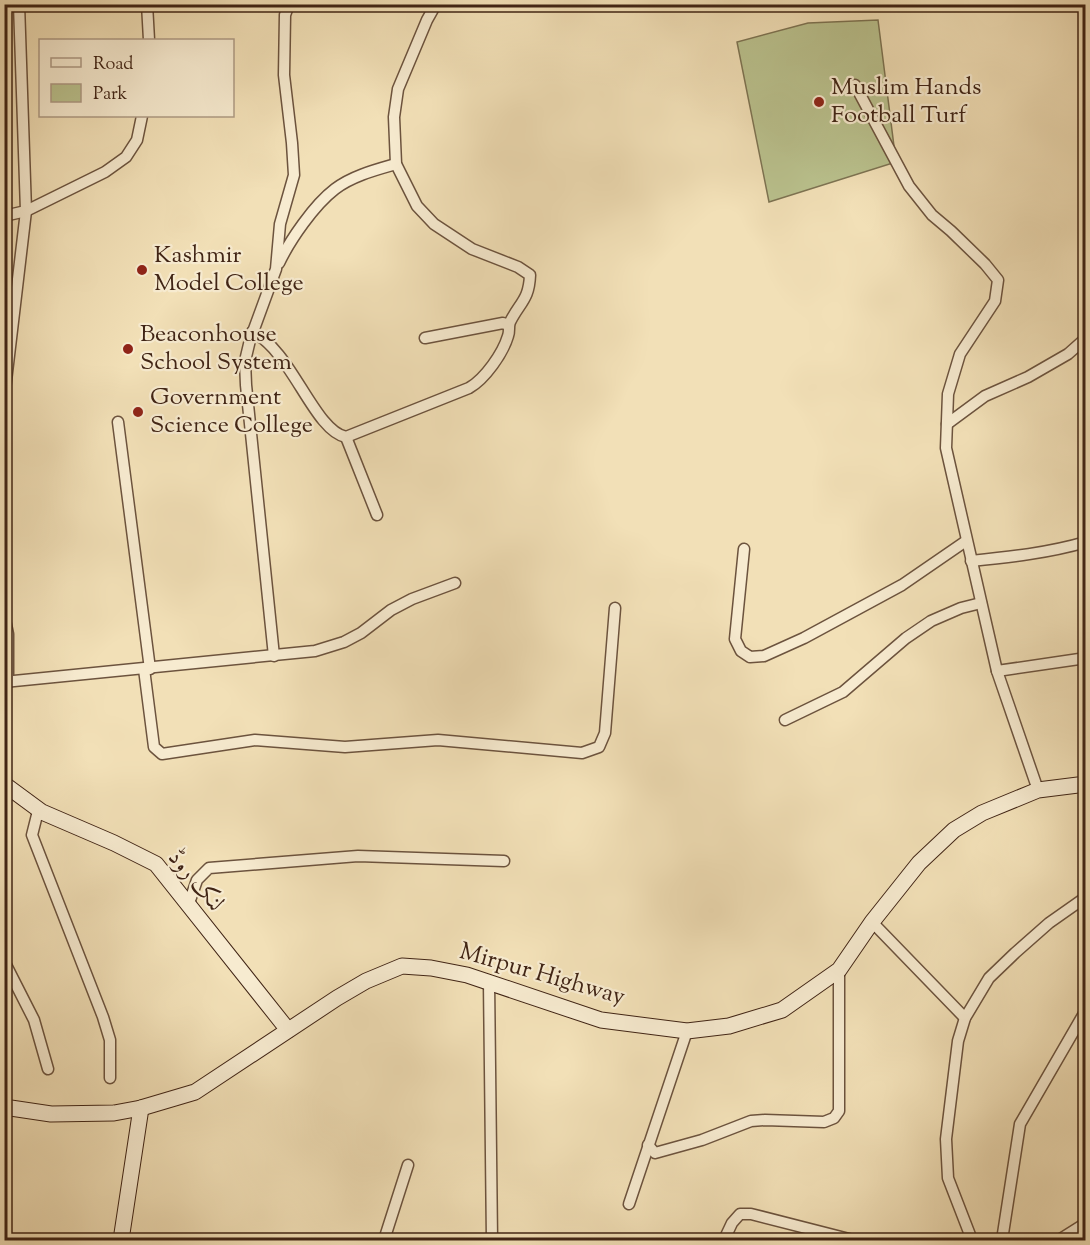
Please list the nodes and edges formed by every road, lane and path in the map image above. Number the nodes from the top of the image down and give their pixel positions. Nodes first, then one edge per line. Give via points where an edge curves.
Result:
1 (19, 4) edge
2 (147, 4) edge
3 (289, 4) edge
4 (436, 4) edge
5 (148, 39) edge
6 (855, 85) dead end
7 (142, 117) edge
8 (396, 164) junction
9 (27, 211) junction
10 (4, 216) edge
11 (276, 269) junction
12 (508, 325) junction
13 (252, 332) junction
14 (425, 338) dead end
15 (1086, 338) edge
16 (4, 398) edge
17 (118, 422) dead end
18 (947, 424) junction
19 (346, 437) junction
20 (377, 515) dead end
21 (966, 541) junction
22 (1086, 542) edge
23 (744, 549) dead end
24 (971, 561) junction
25 (455, 584) dead end
26 (981, 603) junction
27 (615, 608) dead end
28 (4, 615) edge
29 (274, 656) junction
30 (1086, 658) edge
31 (147, 669) junction
32 (997, 671) junction
33 (6, 682) edge
34 (785, 720) dead end
35 (4, 784) edge
36 (1086, 784) edge
37 (1038, 790) junction
38 (42, 812) junction
39 (504, 861) dead end
40 (1086, 897) edge
41 (188, 906) junction
42 (872, 922) junction
43 (4, 961) edge
44 (839, 970) junction
45 (489, 982) junction
46 (1086, 1010) edge
47 (965, 1018) junction
48 (288, 1030) junction
49 (687, 1031) junction
50 (48, 1069) dead end
51 (110, 1078) dead end
52 (4, 1107) edge
53 (141, 1108) junction
54 (648, 1145) junction
55 (408, 1165) dead end
56 (629, 1204) dead end
57 (1086, 1222) edge
58 (121, 1240) edge
59 (384, 1240) edge
60 (492, 1240) edge
61 (723, 1240) edge
62 (853, 1240) edge
63 (972, 1240) edge
64 (1002, 1240) edge
65 (1059, 1240) edge

1 - 9 street
2 - 5 street
3 - 11 street via 285,15 284,75 294,175 280,224
4 - 8 street via 398,89 394,117
6 - 18 street via 909,186 932,215 998,280 995,301 960,354 948,394
7 - 9 street via 137,141 126,157 105,172
8 - 11 street via 364,174 336,189 285,250
8 - 12 street via 417,206 434,224 472,249 530,275 529,291
9 - 10 street
9 - 16 street
11 - 13 street
12 - 14 street
12 - 19 street via 509,334 478,383
13 - 19 street via 268,340 327,424 339,436
13 - 29 street via 245,361 246,385
15 - 18 street via 1068,354 985,396
17 - 31 street
18 - 21 street via 946,448
19 - 20 street
21 - 23 street via 902,585 804,638 764,656 750,657 741,651 735,639
21 - 24 street
22 - 24 street via 1026,556
24 - 26 street
25 - 29 street via 412,599 344,642 315,651
26 - 32 street
26 - 34 street via 931,621 843,692
27 - 31 street via 606,733 599,747 582,753 438,740 345,747 255,740 162,754 154,747
28 - 33 street via 8,634
29 - 31 street
30 - 32 street
31 - 33 street
32 - 37 street
35 - 38 main road, لنک روڈ
36 - 37 main road, Mirpur Highway
37 - 42 main road, Mirpur Highway via 982,813 954,830 919,863
38 - 41 main road, لنک روڈ via 156,864
38 - 51 street via 37,815 32,835 103,1017 110,1040
39 - 41 street via 358,856 209,868 197,880
40 - 47 street via 1049,923 989,978
41 - 48 main road, لنک روڈ
42 - 44 main road, Mirpur Highway
42 - 47 street
43 - 50 street via 34,1020
44 - 49 main road, Mirpur Highway via 782,1010 729,1026
44 - 54 street via 839,1111 834,1118 824,1122 751,1121 655,1153
45 - 48 main road, Mirpur Highway via 431,968 402,966 366,981
45 - 49 main road, Mirpur Highway via 601,1020
45 - 60 street
46 - 64 street via 1020,1124
47 - 63 street via 958,1041 946,1139 948,1178
48 - 53 main road, Mirpur Highway via 195,1092
49 - 54 street
52 - 53 main road, Mirpur Highway via 51,1114 114,1113
53 - 58 main road
54 - 56 street
55 - 59 street
57 - 65 street
61 - 62 street via 740,1214 751,1214

